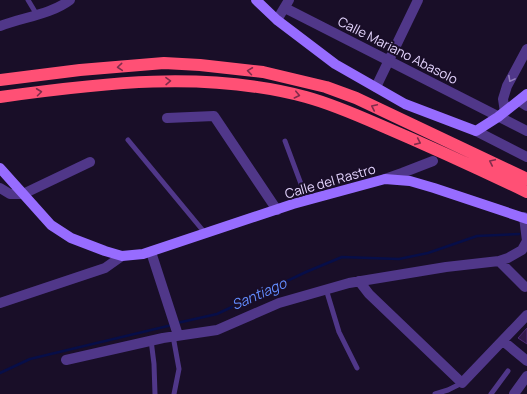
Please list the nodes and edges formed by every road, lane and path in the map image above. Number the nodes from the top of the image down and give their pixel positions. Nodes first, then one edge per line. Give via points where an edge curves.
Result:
1 (28, 0) edge
2 (70, 0) edge
3 (256, 0) edge
4 (418, 0) edge
5 (287, 4) edge
6 (37, 15) junction
7 (277, 20) junction
8 (0, 26) edge
9 (527, 49) edge
10 (389, 60) junction
11 (0, 80) edge
12 (376, 87) junction
13 (0, 97) edge
14 (524, 100) edge
15 (502, 114) junction
16 (167, 118) dead end
17 (527, 131) edge
18 (476, 132) junction
19 (128, 140) dead end
20 (285, 141) dead end
21 (527, 158) edge
22 (433, 161) dead end
23 (90, 162) dead end
24 (0, 168) edge
25 (385, 179) junction
26 (527, 179) edge
27 (0, 188) edge
28 (527, 192) edge
29 (24, 194) junction
30 (307, 200) junction
31 (277, 210) junction
32 (525, 218) edge
33 (206, 233) junction
34 (147, 253) junction
35 (122, 256) junction
36 (499, 261) junction
37 (359, 281) junction
38 (526, 286) edge
39 (326, 289) junction
40 (0, 303) edge
41 (527, 315) edge
42 (176, 335) junction
43 (151, 340) junction
44 (502, 341) junction
45 (66, 360) dead end
46 (527, 361) edge
47 (357, 368) dead end
48 (508, 371) dead end
49 (527, 376) edge
50 (462, 383) junction
51 (155, 394) edge
52 (174, 394) edge
53 (435, 394) edge
54 (491, 394) edge
55 (514, 394) edge

1 - 6 lane
2 - 6 street via 64,5
3 - 7 main road
4 - 10 street
5 - 7 street
5 - 10 street, Calle Mariano Abasolo
6 - 8 street
7 - 12 main road via 335,64
9 -> 15 street via 507,86
10 - 12 street
10 - 15 street, Calle Mariano Abasolo
26 -> 11 highway via 356,98 326,87 262,72 164,63
12 - 18 main road via 405,104
13 -> 28 highway via 68,88 165,81 197,81 273,89 339,108
14 - 15 main road
15 - 17 street, Calle Mariano Abasolo
15 - 18 main road
16 - 31 street via 214,116
18 - 21 street
19 - 33 lane
20 - 30 lane
22 - 25 street
23 - 29 street
24 - 29 main road, Calle del Rastro
25 - 30 main road, Calle del Rastro
25 - 32 main road, Calle del Rastro via 410,181
27 - 29 street via 10,194
29 - 35 main road, Calle del Rastro via 50,225 71,238
30 - 31 main road, Calle del Rastro
31 - 33 main road, Calle del Rastro
32 - 36 street via 527,241 522,250
33 - 34 main road, Calle del Rastro
34 - 35 main road, Calle del Rastro
34 - 42 street via 173,320
35 - 40 street via 105,268
36 - 37 street
36 - 38 street
37 - 39 street
37 - 50 street via 369,294
39 - 42 street via 281,302 217,330
39 - 47 lane via 339,332
41 - 44 street
42 - 43 street
42 - 52 lane via 179,369
43 - 45 street
43 - 51 lane
44 - 46 street
44 - 50 street
48 - 54 lane
49 - 55 street
50 - 53 lane

